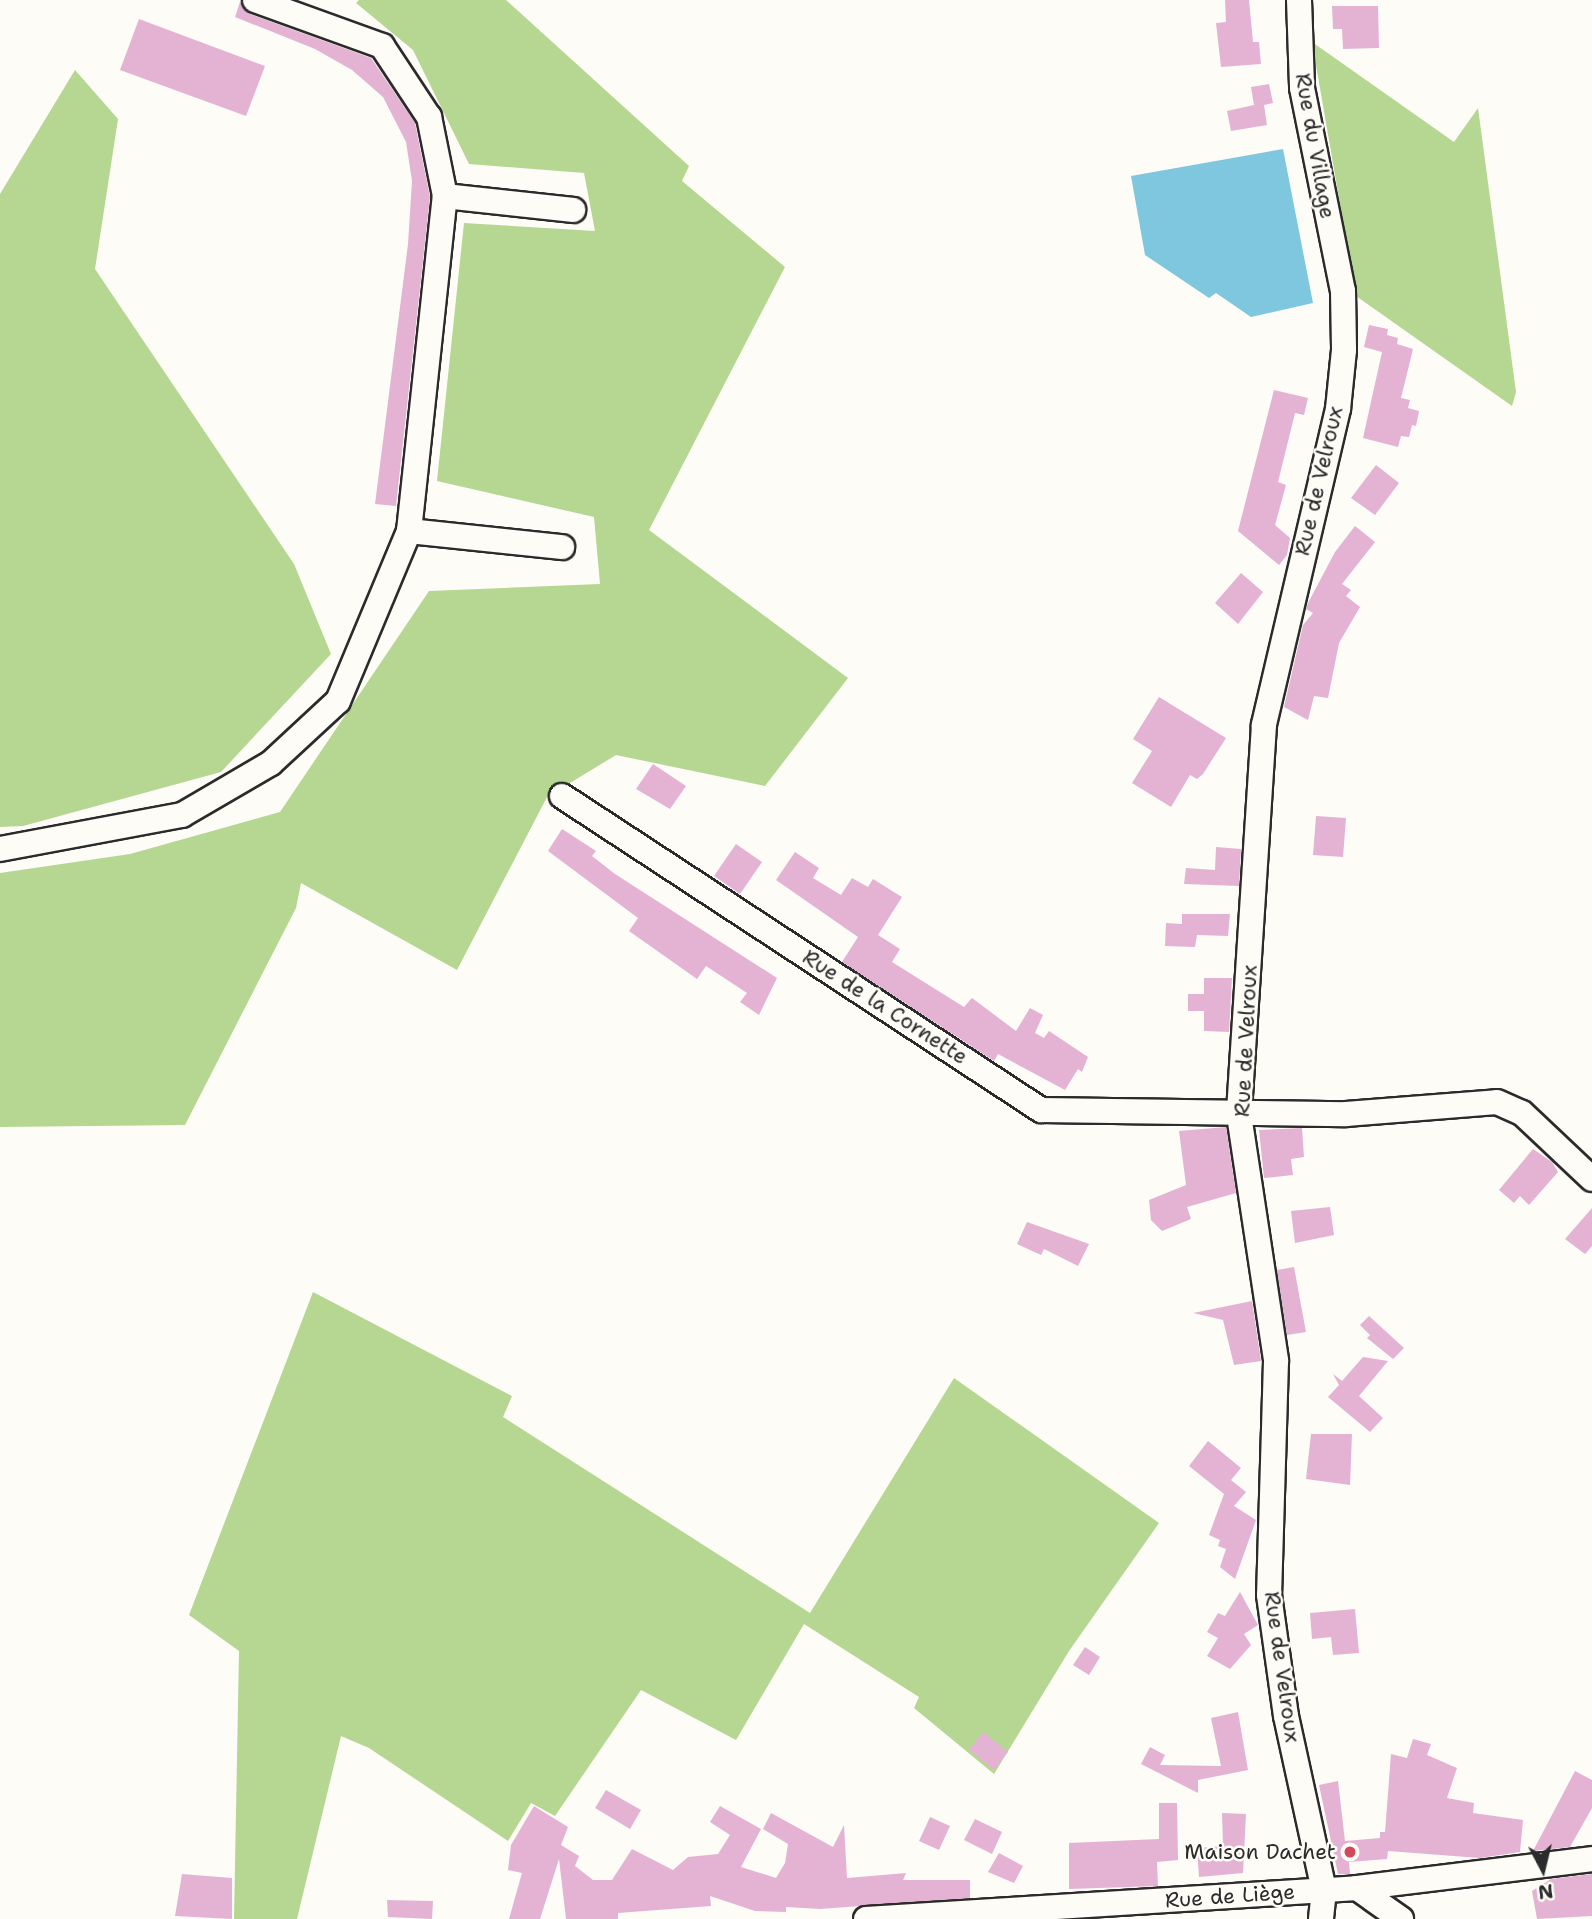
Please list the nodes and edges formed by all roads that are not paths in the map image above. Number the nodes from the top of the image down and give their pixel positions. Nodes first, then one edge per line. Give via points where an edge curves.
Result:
1 (255, 0) edge
2 (1299, 0) edge
3 (294, 6) edge
4 (445, 196) junction
5 (573, 210) dead end
6 (1343, 291) joint
7 (409, 531) junction
8 (562, 547) dead end
9 (562, 796) dead end
10 (0, 849) edge
11 (1239, 1115) junction
12 (1592, 1179) edge
13 (1592, 1859) edge
14 (1357, 1888) junction
15 (1324, 1890) junction
16 (866, 1919) edge
17 (1321, 1919) edge
18 (1401, 1919) edge

1 - 3 street
2 - 6 street, Rue du Village via 1302,88
3 - 4 street via 382,46 429,117
4 - 5 street
4 - 7 street
6 - 11 street, Rue de Velroux via 1338,409 1264,725
7 - 8 street
7 - 10 street via 338,701 271,763 182,816
9 - 11 street, Rue de la Cornette via 1041,1110
11 - 12 street, Rue de la Cornette via 1346,1114 1497,1102 1522,1113
11 - 15 street, Rue de Velroux via 1276,1361 1269,1595 1286,1716
13 - 14 street, Rue de Liège
14 - 15 street, Rue de Liège
14 - 18 street
15 - 16 street, Rue de Liège
15 - 17 street, Rue de Velroux

